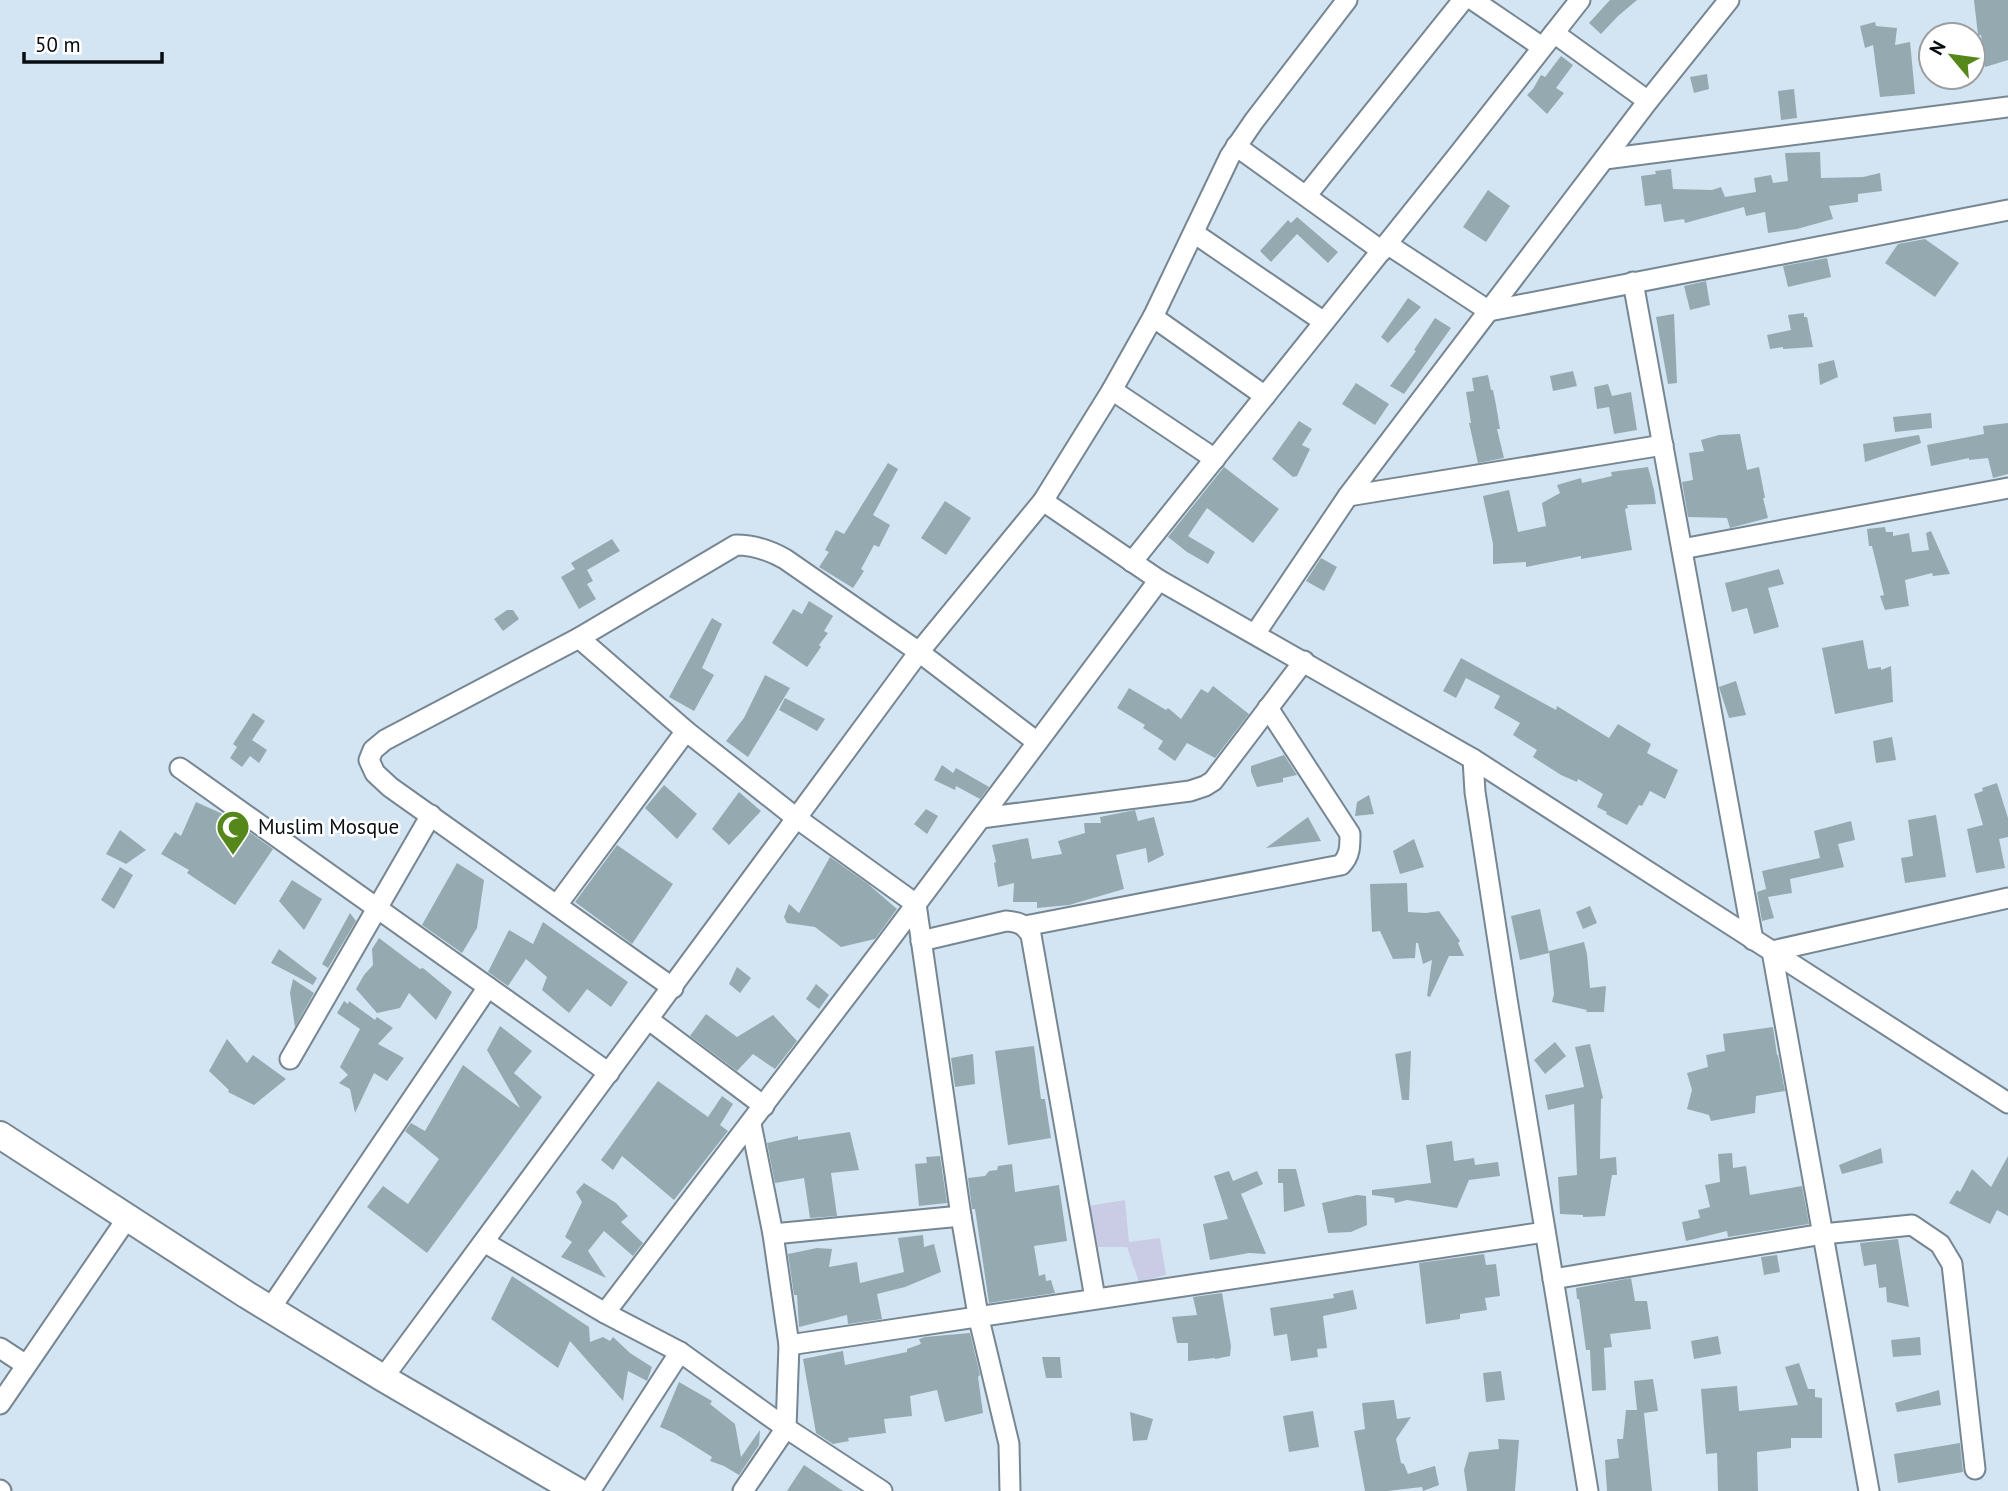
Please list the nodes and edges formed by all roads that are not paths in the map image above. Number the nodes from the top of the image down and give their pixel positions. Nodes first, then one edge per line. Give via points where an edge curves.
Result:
1 (1347, 0) edge
2 (1462, 0) edge
3 (1473, 0) edge
4 (1580, 0) edge
5 (1729, 0) edge
6 (1548, 40) junction
7 (1648, 101) junction
8 (2008, 107) edge
9 (1237, 146) junction
10 (1605, 159) junction
11 (1306, 196) junction
12 (2008, 209) edge
13 (1195, 233) junction
14 (1384, 247) junction
15 (1633, 282) junction
16 (1489, 311) junction
17 (1153, 317) junction
18 (1324, 322) junction
19 (1112, 390) junction
20 (1265, 396) junction
21 (1663, 445) junction
22 (1215, 459) junction
23 (2008, 488) edge
24 (1348, 496) junction
25 (1043, 501) junction
26 (1682, 549) junction
27 (1132, 562) junction
28 (1158, 580) junction
29 (1255, 635) junction
30 (579, 638) junction
31 (919, 652) junction
32 (1304, 661) junction
33 (1268, 708) junction
34 (686, 731) junction
35 (1037, 741) junction
36 (1473, 759) junction
37 (180, 768) dead end
38 (431, 815) junction
39 (795, 817) junction
40 (981, 818) junction
41 (2008, 898) edge
42 (916, 904) junction
43 (557, 905) junction
44 (377, 909) junction
45 (1025, 926) junction
46 (1753, 940) junction
47 (921, 941) junction
48 (1772, 951) junction
49 (488, 987) junction
50 (673, 988) junction
51 (649, 1020) junction
52 (290, 1059) dead end
53 (609, 1073) junction
54 (2008, 1103) edge
55 (764, 1107) junction
56 (751, 1124) junction
57 (0, 1135) edge
58 (961, 1216) junction
59 (128, 1217) junction
60 (1545, 1232) junction
61 (773, 1234) junction
62 (1823, 1234) junction
63 (484, 1242) junction
64 (1553, 1279) junction
65 (1095, 1298) junction
66 (270, 1309) junction
67 (606, 1313) junction
68 (978, 1315) junction
69 (789, 1345) junction
70 (0, 1348) edge
71 (680, 1352) junction
72 (26, 1365) junction
73 (383, 1378) junction
74 (0, 1404) edge
75 (786, 1428) junction
76 (1975, 1469) dead end
77 (577, 1491) edge
78 (590, 1491) edge
79 (743, 1491) edge
80 (881, 1491) edge
81 (1010, 1491) edge
82 (1588, 1491) edge
83 (1869, 1491) edge

1 - 9 street
2 - 11 street
3 - 6 street
4 - 6 street
5 - 7 street
6 - 7 street
6 - 14 street
7 - 10 street
8 - 10 street
9 - 11 street
9 - 13 street
10 - 16 street
11 - 14 street
12 - 15 street
13 - 17 street
13 - 18 street
14 - 16 street
14 - 18 street
15 - 16 street
15 - 21 street
16 - 24 street
17 - 19 street
17 - 20 street
18 - 20 street
19 - 22 street
19 - 25 street
20 - 22 street
21 - 24 street
21 - 26 street
22 - 27 street
23 - 26 street
24 - 29 street
25 - 27 street
25 - 31 street
26 - 46 street
27 - 28 street
28 - 29 street
28 - 35 street
29 - 32 street
30 - 31 street via 736,545 749,545 774,552
30 - 34 street
30 - 38 street via 373,750 369,760 375,773
31 - 35 street
31 - 39 street
32 - 33 street
32 - 36 street
33 - 40 street via 1205,786
33 - 45 street via 1350,834 1348,858 1341,865
34 - 39 street
34 - 43 street
35 - 40 street
36 - 46 street
36 - 60 street
37 - 44 street
38 - 43 street
38 - 44 street
39 - 42 street
39 - 50 street
40 - 42 street
41 - 48 street
42 - 47 street
42 - 55 street
43 - 50 street
44 - 49 street
44 - 52 street
45 - 47 street via 1006,922
45 - 65 street via 1031,936
46 - 48 street
47 - 58 street
48 - 54 street
48 - 62 street
49 - 53 street
49 - 66 street
50 - 51 street
51 - 53 street
51 - 55 street
53 - 63 street
55 - 56 street
56 - 61 street
56 - 67 street
57 - 59 street
58 - 61 street
58 - 68 street
59 - 66 street
59 - 72 street
60 - 64 street
60 - 65 street
61 - 69 street
62 - 64 street
62 - 76 street via 1912,1225 1940,1244 1952,1264
62 - 83 street
63 - 67 street
63 - 73 street
64 - 82 street
65 - 68 street
66 - 73 street
67 - 71 street
68 - 69 street
68 - 81 street via 1009,1444
69 - 75 street
70 - 72 street
71 - 75 street
71 - 78 street
72 - 74 street
73 - 77 street
75 - 79 street
75 - 80 street

